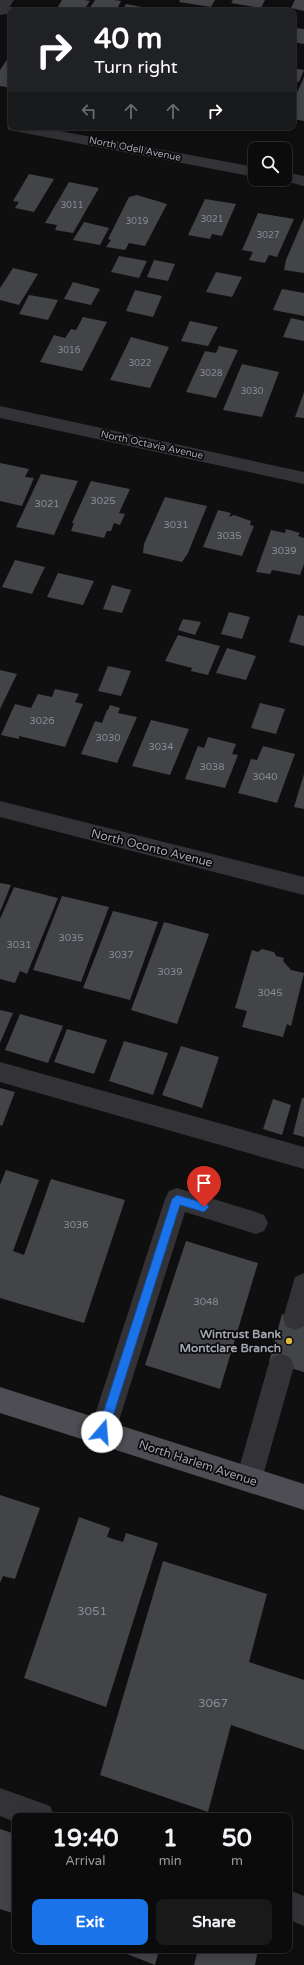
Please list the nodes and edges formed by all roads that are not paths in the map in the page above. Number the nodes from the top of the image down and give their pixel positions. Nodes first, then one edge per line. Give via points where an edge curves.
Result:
1 (30, 130) edge
2 (248, 171) edge
3 (292, 178) edge
4 (304, 181) edge
5 (0, 412) edge
6 (304, 478) edge
7 (0, 810) edge
8 (304, 886) edge
9 (0, 1072) edge
10 (304, 1158) edge
11 (256, 1223) dead end
12 (304, 1285) edge
13 (295, 1318) dead end
14 (281, 1366) dead end
15 (0, 1400) edge
16 (102, 1432) junction
17 (249, 1479) junction
18 (304, 1497) edge
19 (0, 1802) edge
20 (31, 1813) edge
21 (292, 1906) edge
22 (304, 1911) edge

1 - 2 street, North Odell Avenue
3 - 4 street
5 - 6 street, North Octavia Avenue
7 - 8 street, North Oconto Avenue
9 - 10 street
11 - 16 street via 177,1199
12 - 13 street
14 - 17 street
15 - 16 main road, North Harlem Avenue
16 - 17 main road, North Harlem Avenue
17 - 18 main road, North Harlem Avenue
19 - 20 street
21 - 22 street

